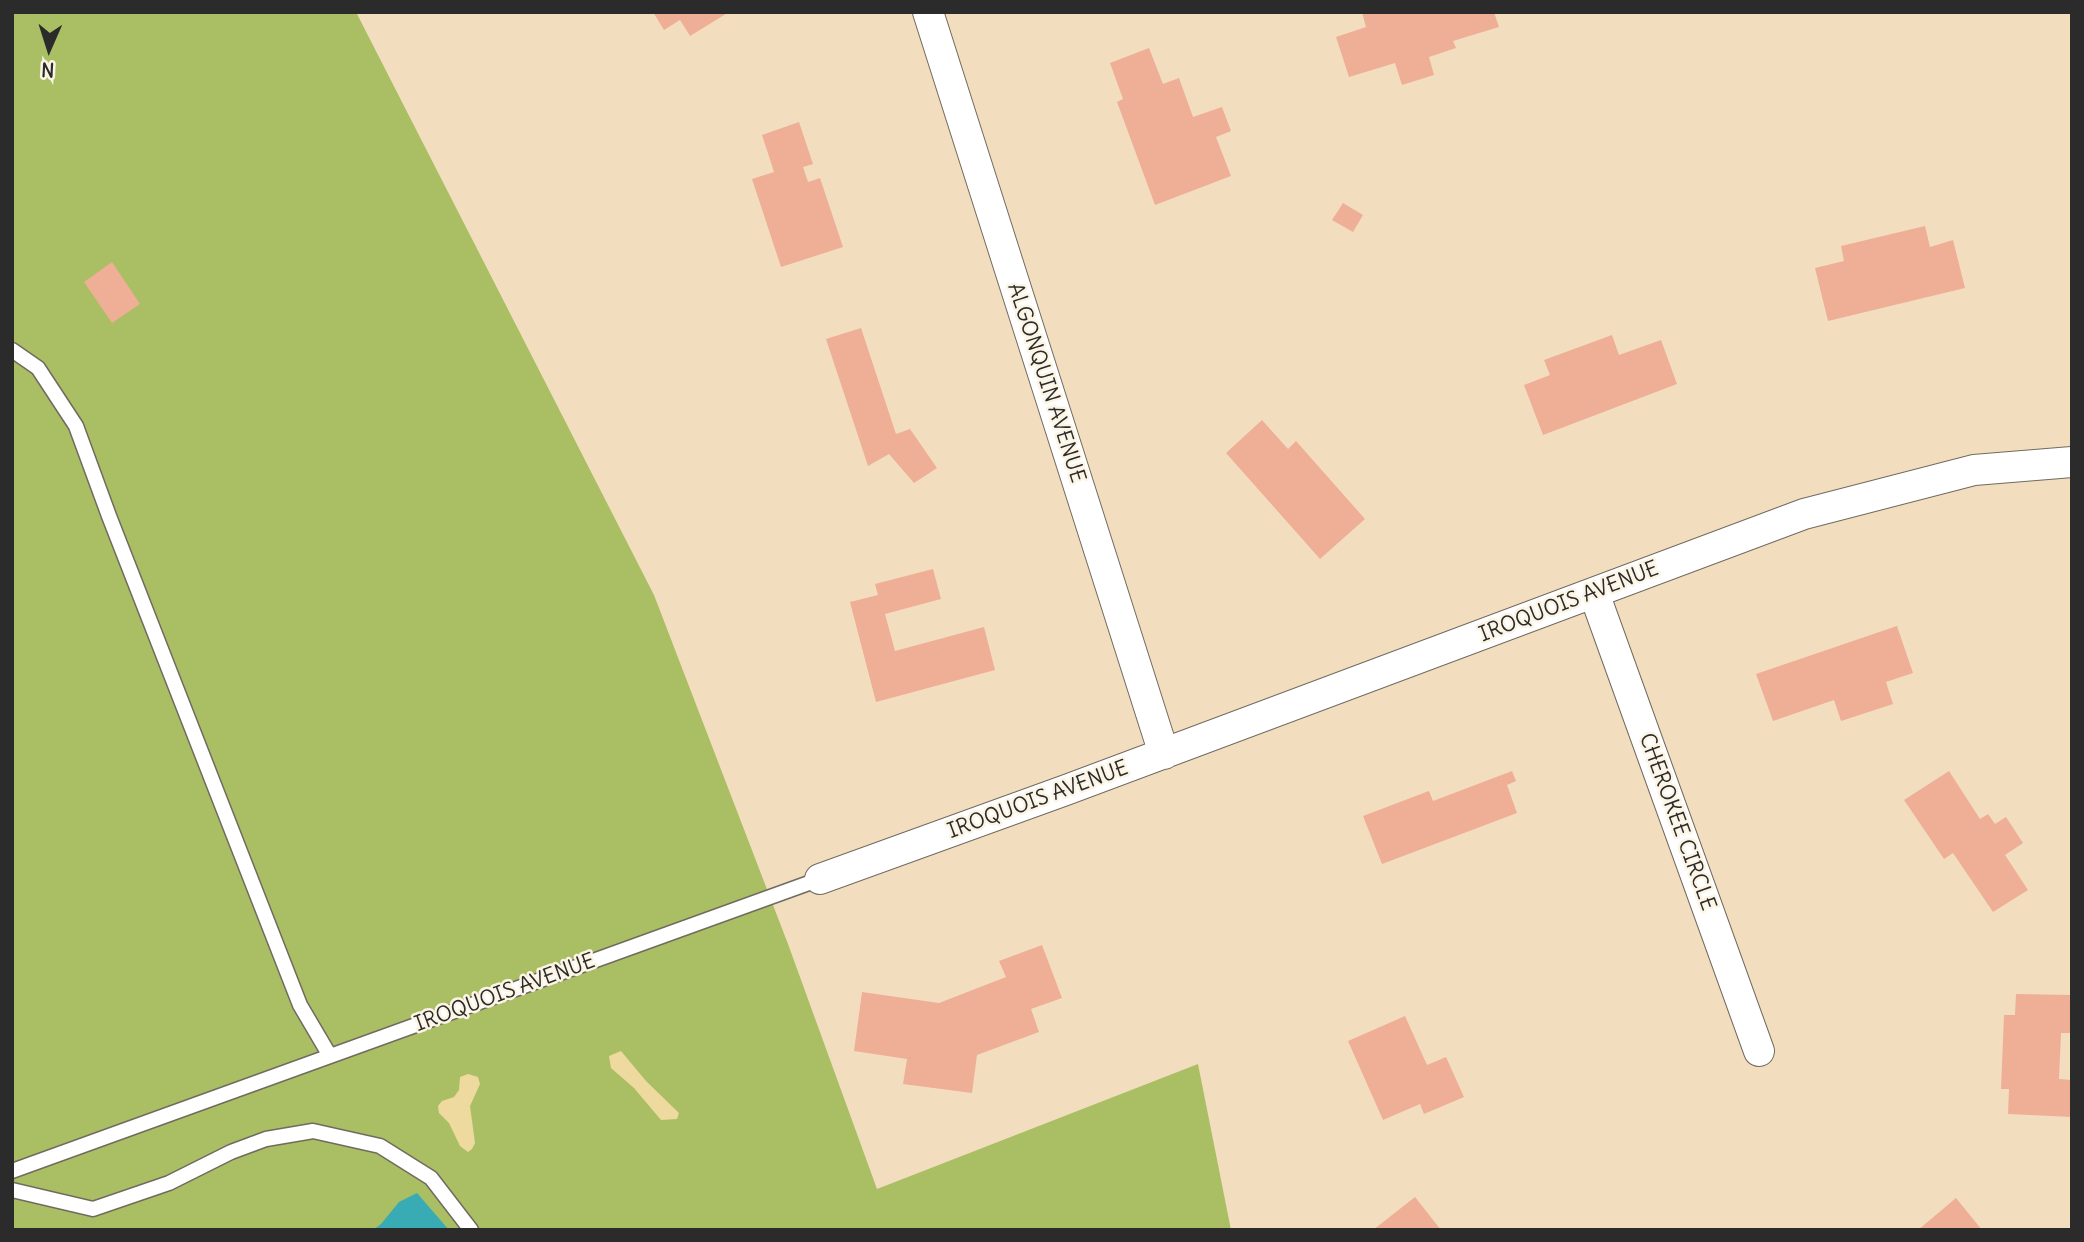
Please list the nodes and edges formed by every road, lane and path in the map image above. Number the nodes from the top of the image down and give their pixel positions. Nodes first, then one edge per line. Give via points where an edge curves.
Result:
1 (928, 12) edge
2 (12, 350) edge
3 (2072, 462) edge
4 (1594, 593) junction
5 (1164, 754) junction
6 (820, 879) joint
7 (1759, 1051) dead end
8 (330, 1056) junction
9 (12, 1171) edge
10 (12, 1190) edge
11 (471, 1230) edge

1 - 5 street, ALGONQUIN AVENUE
2 - 8 lane via 38,368 76,426 300,1004
3 - 4 street, IROQUOIS AVENUE via 1974,470 1804,514
4 - 5 street, IROQUOIS AVENUE
4 - 7 street, CHEROKEE CIRCLE
5 - 6 street, IROQUOIS AVENUE
6 - 8 lane, IROQUOIS AVENUE
8 - 9 lane, IROQUOIS AVENUE
10 - 11 lane via 93,1209 169,1183 266,1139 313,1131 380,1146 430,1178

